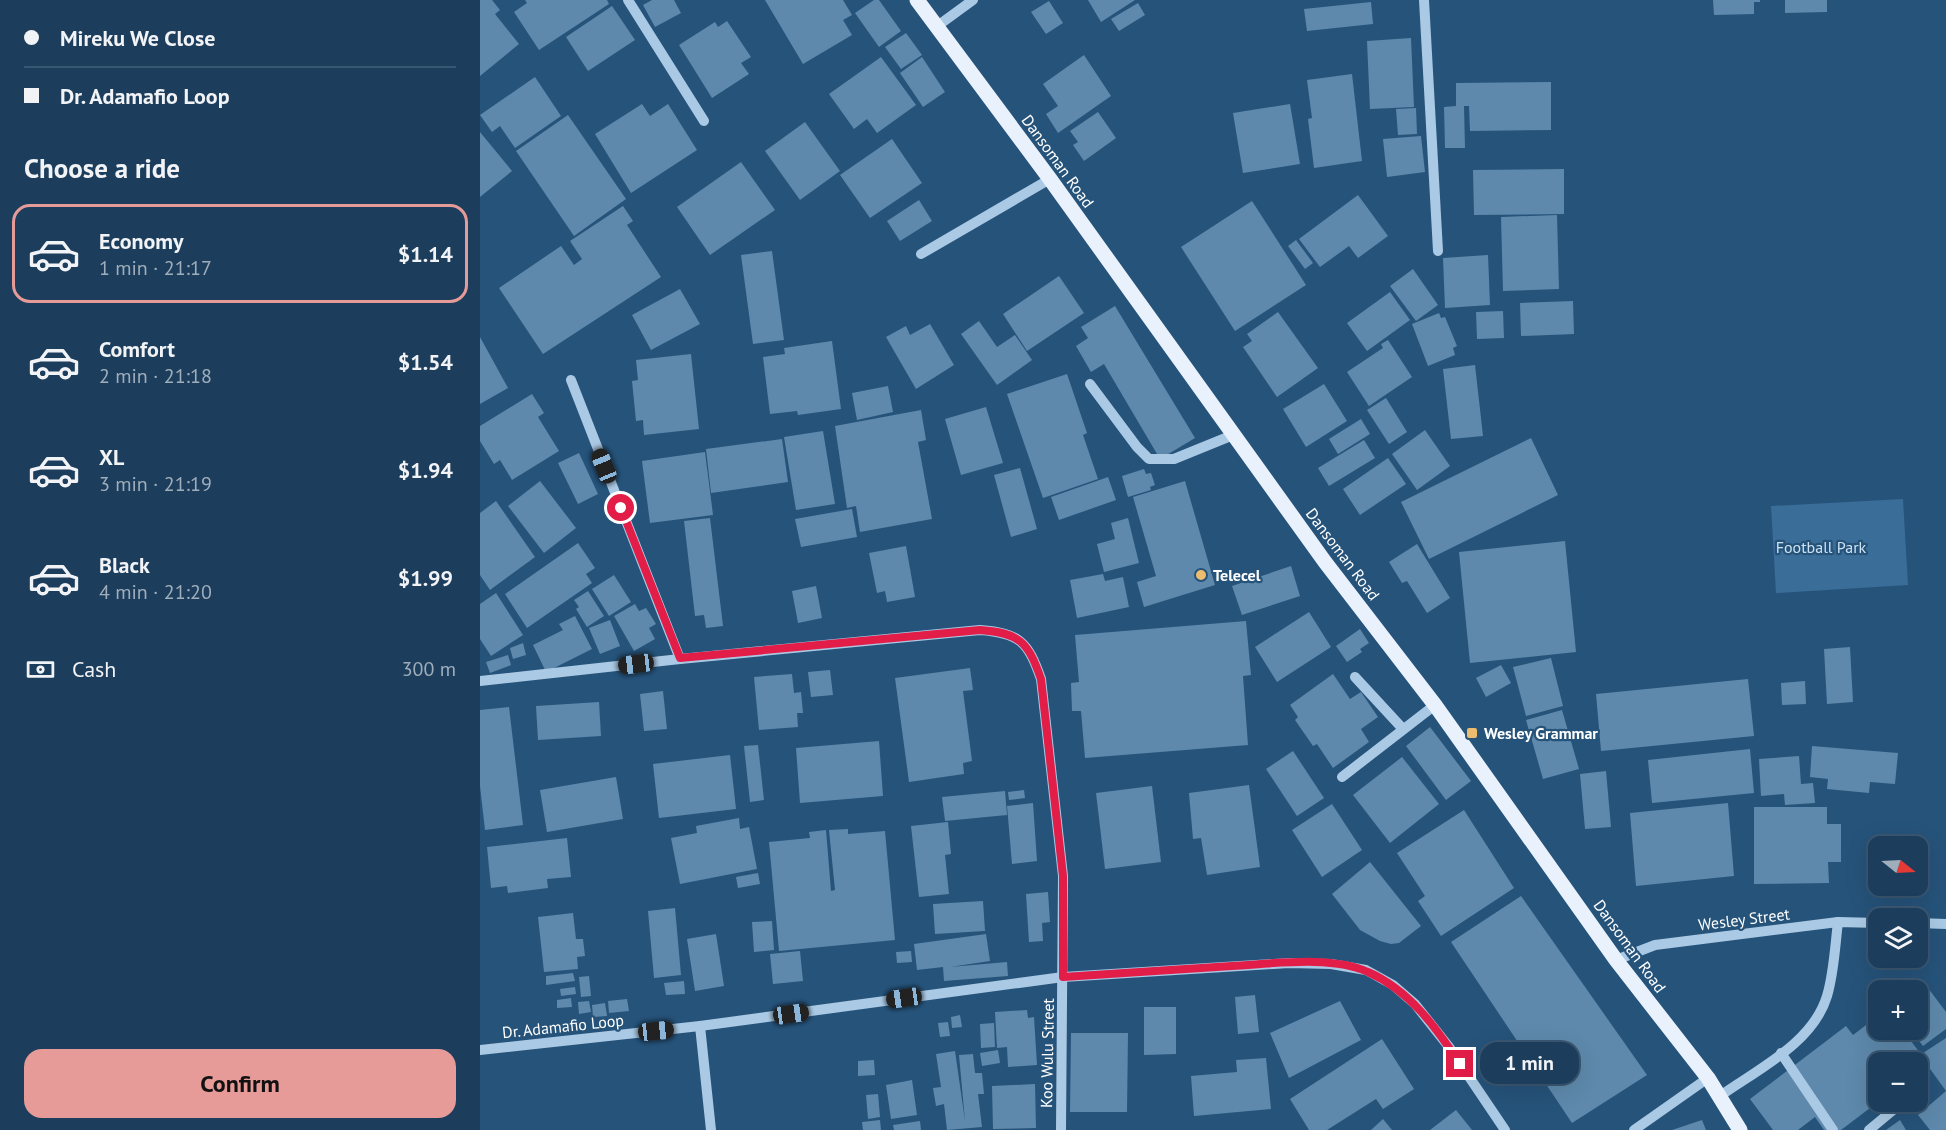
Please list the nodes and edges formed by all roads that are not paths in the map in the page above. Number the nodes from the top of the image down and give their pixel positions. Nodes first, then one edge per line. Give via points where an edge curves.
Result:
1 (628, 0) edge
2 (917, 0) edge
3 (973, 0) edge
4 (1424, 0) edge
5 (936, 27) junction
6 (704, 121) dead end
7 (1050, 179) junction
8 (1438, 251) dead end
9 (921, 254) dead end
10 (571, 380) dead end
11 (1090, 384) dead end
12 (1233, 435) junction
13 (680, 658) junction
14 (1355, 677) dead end
15 (480, 681) edge
16 (1435, 705) junction
17 (1403, 729) junction
18 (1342, 777) dead end
19 (1838, 922) junction
20 (1868, 923) edge
21 (1928, 924) edge
22 (1946, 924) edge
23 (1616, 960) junction
24 (1063, 977) junction
25 (700, 1026) junction
26 (480, 1050) edge
27 (1781, 1053) junction
28 (1708, 1078) junction
29 (1720, 1096) junction
30 (1891, 1112) edge
31 (711, 1130) edge
32 (1061, 1130) edge
33 (1505, 1130) edge
34 (1634, 1130) edge
35 (1740, 1130) edge
36 (1833, 1130) edge
37 (1869, 1130) edge

1 - 6 street
2 - 5 main road, Dansoman Road
3 - 5 street
4 - 8 street
5 - 7 main road, Dansoman Road
7 - 9 street
7 - 12 main road, Dansoman Road
10 - 13 street
11 - 12 street via 1149,459 1174,459
12 - 16 main road, Dansoman Road
13 - 15 street, Koo Wulu Street
13 - 24 street, Koo Wulu Street via 980,630 1003,632 1022,641 1032,654 1041,679 1063,876
14 - 17 street
16 - 17 street
16 - 23 main road, Dansoman Road
17 - 18 street
19 - 20 street, Wesley Street
19 - 23 street, Wesley Street via 1655,945
19 - 27 street via 1827,996 1802,1037
21 - 22 street
23 - 28 main road, Dansoman Road
24 - 25 street, Dr. Adamafio Loop
24 - 32 street, Koo Wulu Street
24 - 33 street, Dr. Adamafio Loop via 1289,963 1365,970 1393,985 1415,1004
25 - 26 street, Dr. Adamafio Loop
25 - 31 street
27 - 29 street
27 - 36 street
28 - 29 main road, Dansoman Road
28 - 34 street
29 - 35 main road, Dansoman Road
30 - 37 street

